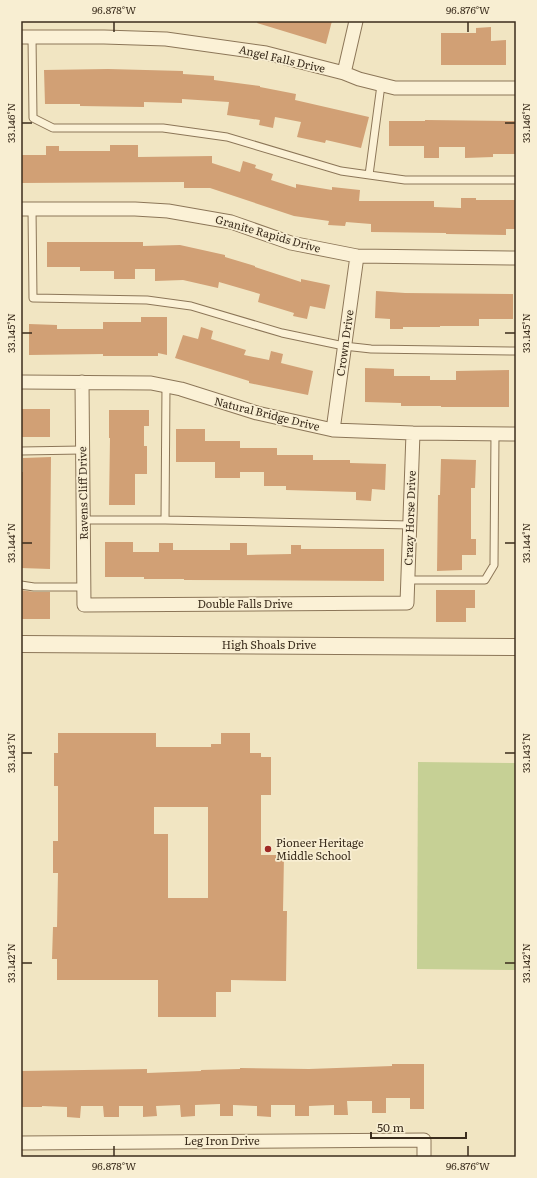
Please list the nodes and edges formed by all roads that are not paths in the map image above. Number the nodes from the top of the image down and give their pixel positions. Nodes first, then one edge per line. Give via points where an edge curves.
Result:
1 (356, 21) edge
2 (26, 37) edge
3 (344, 73) junction
4 (381, 85) junction
5 (516, 88) edge
6 (369, 175) junction
7 (516, 180) edge
8 (26, 209) edge
9 (357, 256) junction
10 (516, 258) edge
11 (344, 346) junction
12 (516, 351) edge
13 (21, 382) edge
14 (82, 382) junction
15 (166, 386) junction
16 (333, 430) junction
17 (413, 433) junction
18 (495, 434) junction
19 (516, 434) edge
20 (82, 450) junction
21 (21, 451) edge
22 (83, 520) junction
23 (165, 520) junction
24 (410, 525) junction
25 (408, 580) junction
26 (21, 585) edge
27 (84, 587) junction
28 (407, 603) joint
29 (84, 605) joint
30 (21, 644) edge
31 (516, 647) edge
32 (21, 1143) edge
33 (424, 1157) edge

1 - 3 street
2 - 3 street, Angel Falls Drive via 166,39 266,53
2 - 6 lane via 33,118 53,128 163,128 227,137 341,171
3 - 4 street, Angel Falls Drive
4 - 5 street, Angel Falls Drive via 396,88
4 - 6 lane
6 - 7 lane via 405,180
8 - 9 street, Granite Rapids Drive via 168,211 231,222 291,243
8 - 11 lane via 33,298 147,300 191,306 282,333
9 - 10 street, Granite Rapids Drive
9 - 11 street, Crown Drive
11 - 12 lane via 371,349
11 - 16 street, Crown Drive
13 - 14 street, Natural Bridge Drive
14 - 15 street, Natural Bridge Drive via 151,383
14 - 20 street, Ravens Cliff Drive
15 - 16 street, Natural Bridge Drive via 257,413
15 - 23 lane
16 - 17 street, Natural Bridge Drive
17 - 18 street, Natural Bridge Drive
17 - 24 street, Crazy Horse Drive
18 - 19 street, Natural Bridge Drive
18 - 25 lane via 494,565 485,580
20 - 21 lane
20 - 22 street, Ravens Cliff Drive
22 - 23 lane
22 - 27 street, Ravens Cliff Drive
23 - 24 lane
24 - 25 street, Crazy Horse Drive
25 - 28 street, Crazy Horse Drive
26 - 27 lane
27 - 29 street, Ravens Cliff Drive
28 - 29 street, Double Falls Drive
30 - 31 street, High Shoals Drive
32 - 33 street, Leg Iron Drive via 424,1140

